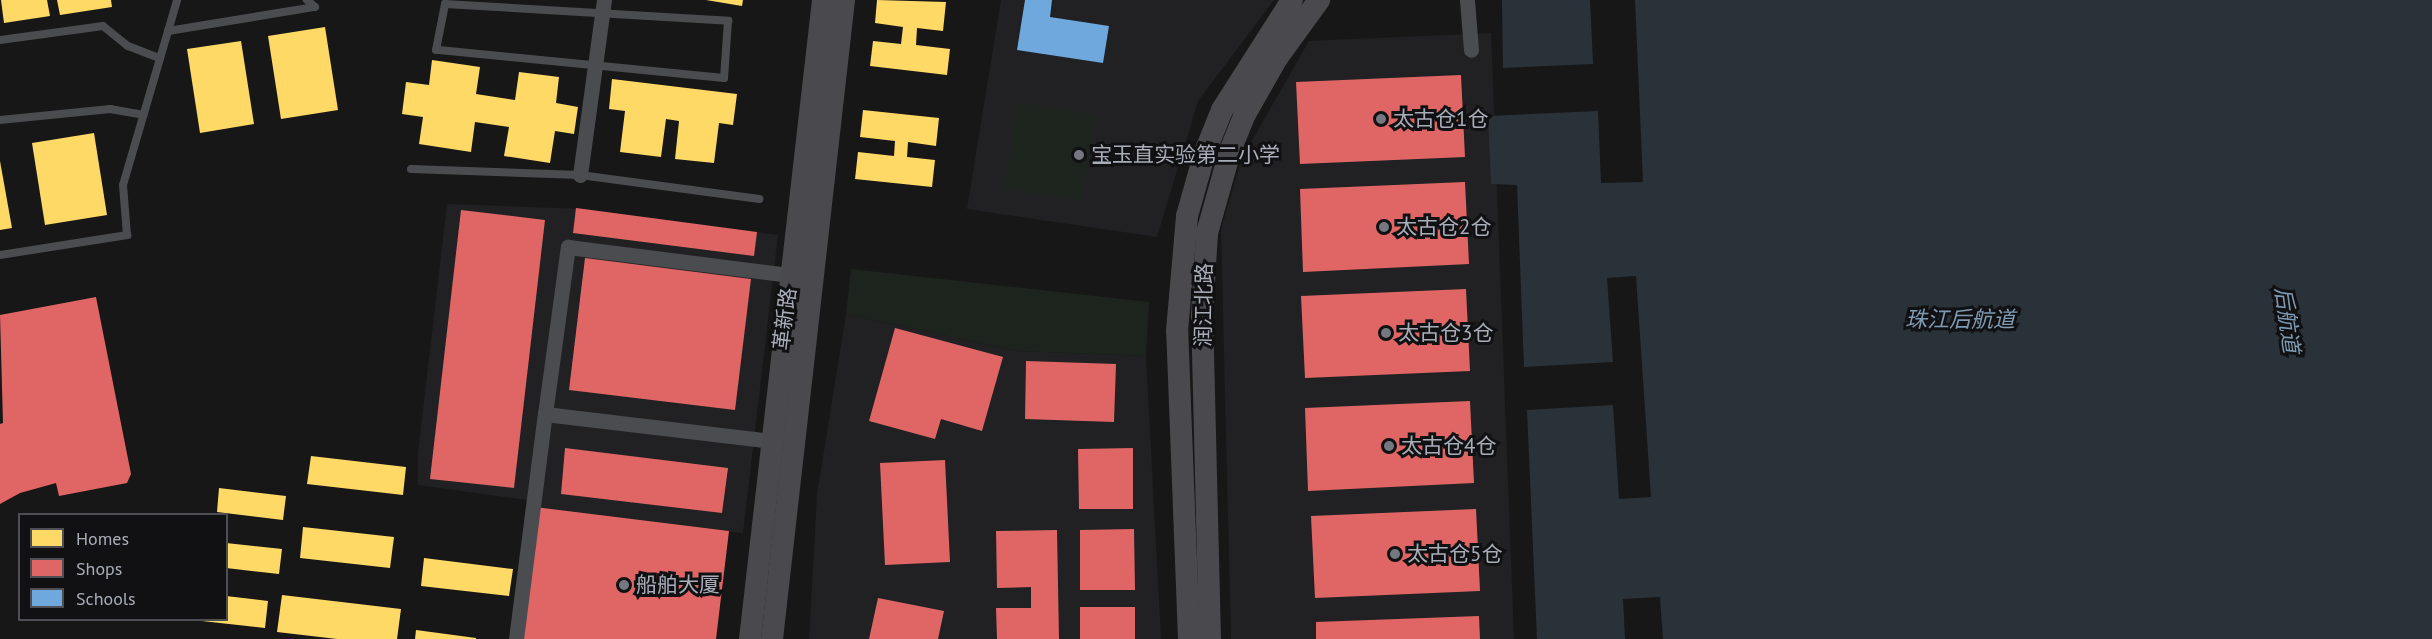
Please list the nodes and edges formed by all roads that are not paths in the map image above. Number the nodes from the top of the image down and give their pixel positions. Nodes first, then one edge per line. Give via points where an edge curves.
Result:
1 (177, 0) edge
2 (307, 0) edge
3 (823, 0) edge
4 (844, 0) edge
5 (1292, 0) edge
6 (1318, 0) edge
7 (1467, 0) edge
8 (603, 5) edge
9 (168, 31) junction
10 (0, 40) edge
11 (1471, 50) dead end
12 (160, 58) junction
13 (595, 65) junction
14 (143, 115) junction
15 (0, 120) edge
16 (411, 169) dead end
17 (580, 174) junction
18 (759, 199) dead end
19 (0, 255) edge
20 (791, 274) junction
21 (544, 414) junction
22 (771, 441) junction
23 (516, 639) edge
24 (750, 639) edge
25 (772, 639) edge
26 (1189, 639) edge
27 (1210, 639) edge

1 - 9 lane
2 - 9 lane via 315,7
3 - 20 street, 革新路
4 - 25 street, 革新路
5 - 26 street, 润江北路 via 1222,110 1187,216 1178,331
6 - 27 street, 润江北路 via 1277,58 1244,116 1207,233 1202,315
7 - 11 street
8 - 13 street
8 - 13 lane via 728,21 724,78
8 - 13 lane via 445,4 436,50
9 - 12 lane
10 - 12 lane via 103,26 128,46
12 - 14 lane
13 - 17 street
14 - 15 lane via 110,109
14 - 19 lane via 123,185 127,235
16 - 17 lane
17 - 18 lane
20 - 21 street via 568,247
20 - 22 street, 革新路
21 - 22 street
21 - 23 street
22 - 24 street, 革新路

